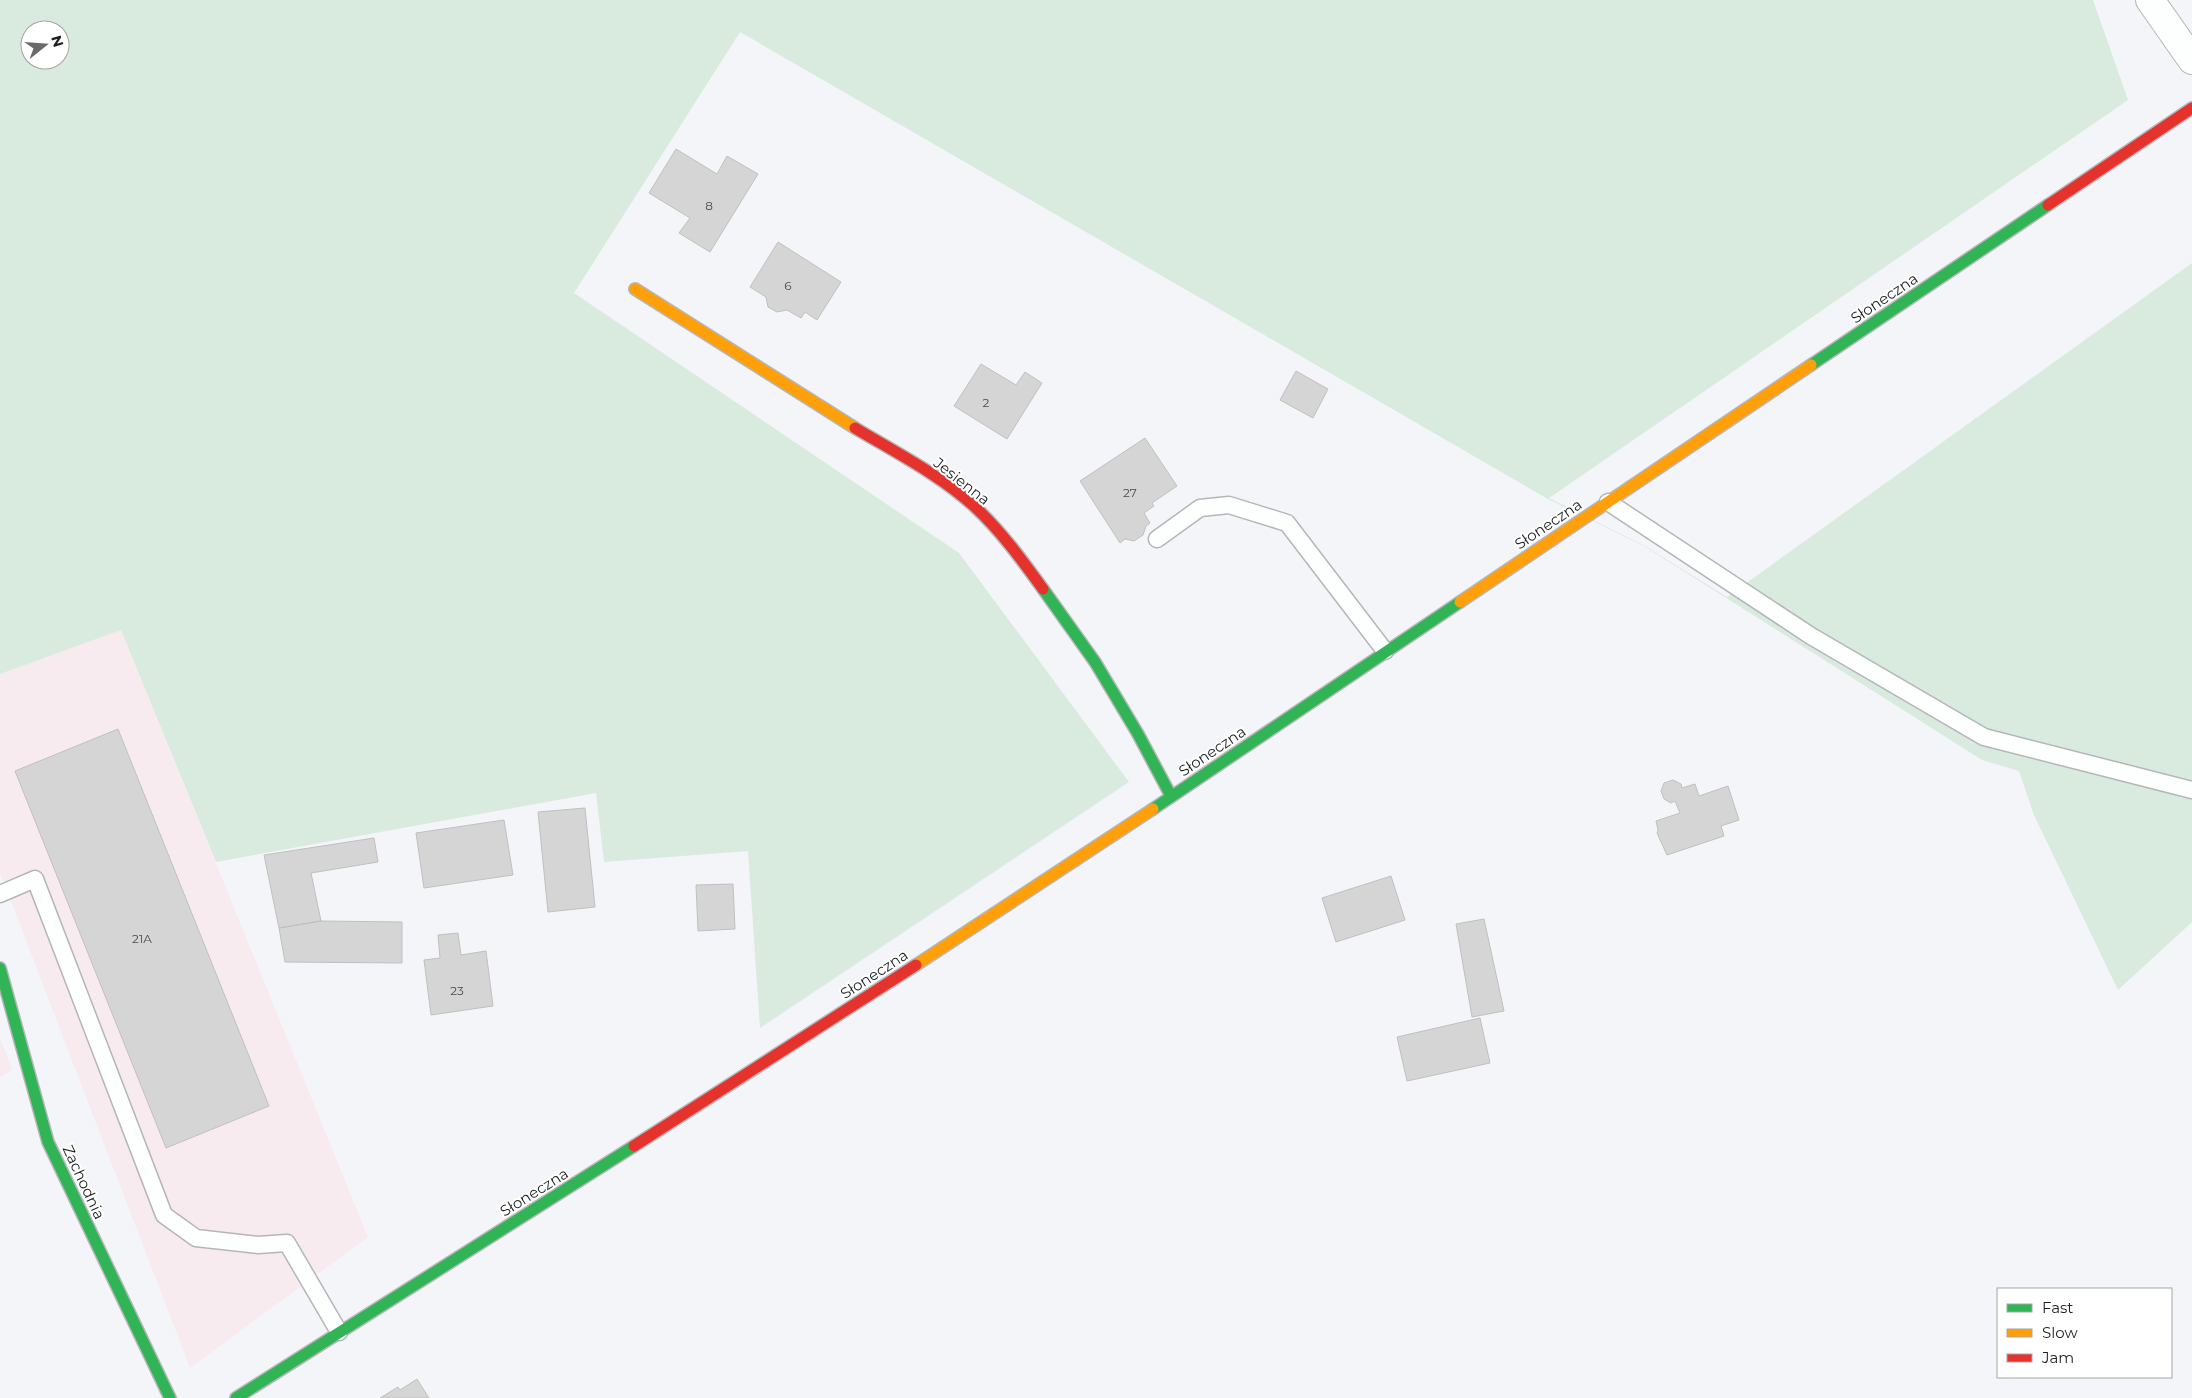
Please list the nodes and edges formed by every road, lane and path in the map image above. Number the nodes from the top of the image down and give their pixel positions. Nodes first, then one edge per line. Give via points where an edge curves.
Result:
1 (2150, 0) edge
2 (2192, 60) edge
3 (2192, 108) edge
4 (635, 289) dead end
5 (1608, 502) junction
6 (1157, 539) dead end
7 (1385, 651) junction
8 (2192, 790) edge
9 (1172, 796) junction
10 (0, 894) edge
11 (0, 968) edge
12 (339, 1332) junction
13 (170, 1398) edge
14 (236, 1398) edge

1 - 2 street
3 - 5 street, Słoneczna
4 - 9 street, Jesienna via 939,480 974,506 1014,549 1095,662
5 - 7 street, Słoneczna
5 - 8 lane via 1811,636 1984,737
6 - 7 lane via 1200,508 1229,505 1287,523
7 - 9 street, Słoneczna
9 - 12 street, Słoneczna via 788,1048
10 - 12 lane via 35,879 164,1215 196,1238 258,1245 288,1243
11 - 13 street, Zachodnia via 48,1142
12 - 14 street, Słoneczna

